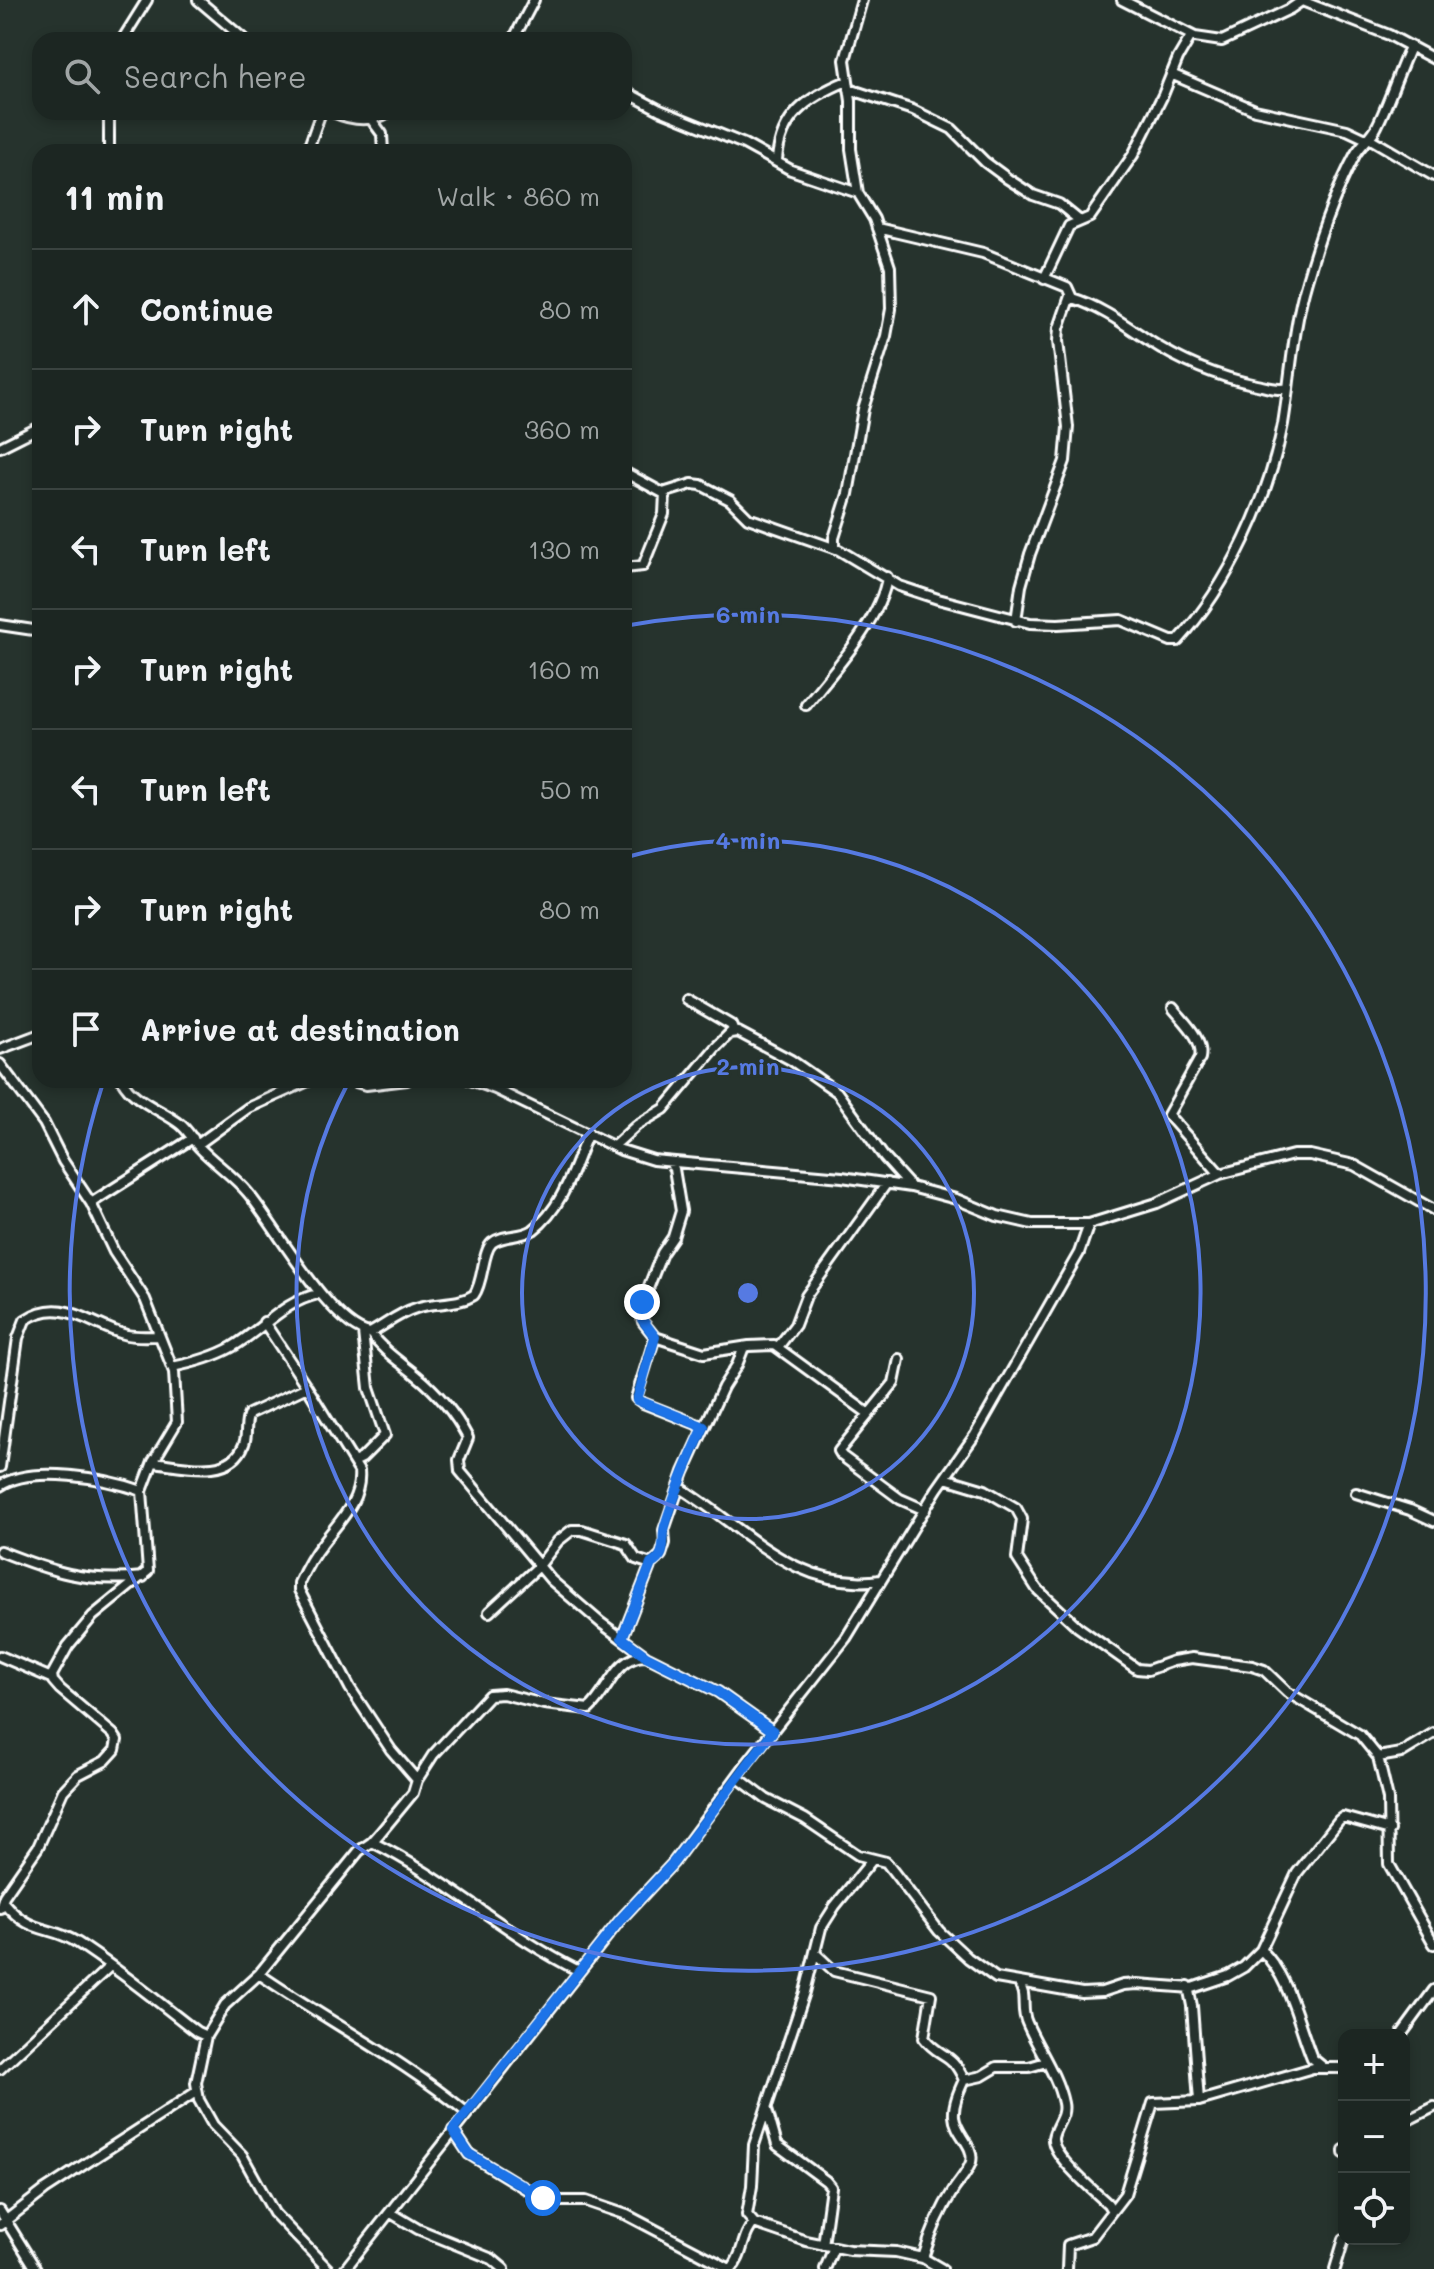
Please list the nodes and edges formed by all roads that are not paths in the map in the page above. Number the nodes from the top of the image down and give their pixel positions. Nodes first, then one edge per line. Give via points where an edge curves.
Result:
1 (147, 0) edge
2 (198, 0) edge
3 (534, 0) edge
4 (862, 0) edge
5 (1122, 0) edge
6 (1302, 1) edge
7 (127, 32) edge
8 (236, 32) edge
9 (517, 32) edge
10 (1191, 36) junction
11 (1410, 47) junction
12 (1434, 59) edge
13 (1171, 74) junction
14 (848, 85) junction
15 (632, 95) edge
16 (109, 120) edge
17 (318, 120) edge
18 (372, 120) edge
19 (1369, 138) junction
20 (109, 144) edge
21 (310, 144) edge
22 (383, 144) edge
23 (777, 160) junction
24 (1434, 176) edge
25 (858, 193) junction
26 (1080, 221) junction
27 (877, 228) junction
28 (1044, 279) junction
29 (1070, 296) junction
30 (1288, 388) junction
31 (32, 431) edge
32 (0, 447) edge
33 (632, 476) edge
34 (665, 493) junction
35 (834, 548) junction
36 (632, 567) edge
37 (887, 577) junction
38 (1016, 621) junction
39 (0, 625) edge
40 (32, 630) edge
41 (806, 705) dead end
42 (686, 999) dead end
43 (1173, 1008) dead end
44 (734, 1032) junction
45 (32, 1037) edge
46 (0, 1049) edge
47 (0, 1064) edge
48 (128, 1088) edge
49 (292, 1088) edge
50 (500, 1088) edge
51 (588, 1133) junction
52 (195, 1142) junction
53 (614, 1146) junction
54 (670, 1162) junction
55 (1220, 1174) junction
56 (887, 1183) junction
57 (911, 1187) junction
58 (91, 1203) junction
59 (1434, 1210) edge
60 (1089, 1224) junction
61 (318, 1294) junction
62 (264, 1322) junction
63 (366, 1332) junction
64 (159, 1336) junction
65 (655, 1337) junction
66 (744, 1347) junction
67 (778, 1347) junction
68 (899, 1359) dead end
69 (172, 1367) junction
70 (307, 1387) junction
71 (869, 1414) junction
72 (704, 1427) junction
73 (153, 1462) junction
74 (354, 1462) junction
75 (0, 1467) edge
76 (945, 1478) junction
77 (0, 1486) edge
78 (679, 1487) junction
79 (142, 1491) junction
80 (1356, 1493) dead end
81 (925, 1510) junction
82 (1434, 1521) edge
83 (0, 1551) edge
84 (651, 1564) junction
85 (539, 1566) junction
86 (143, 1577) junction
87 (881, 1580) junction
88 (489, 1612) dead end
89 (622, 1638) junction
90 (0, 1656) edge
91 (646, 1656) junction
92 (51, 1678) junction
93 (773, 1731) junction
94 (1434, 1733) edge
95 (1378, 1757) junction
96 (737, 1777) junction
97 (417, 1780) junction
98 (1390, 1830) junction
99 (372, 1842) junction
100 (873, 1859) junction
101 (2, 1906) edge
102 (1434, 1944) edge
103 (1261, 1950) junction
104 (816, 1954) junction
105 (110, 1966) junction
106 (579, 1971) junction
107 (259, 1974) junction
108 (1018, 1982) junction
109 (1188, 1986) junction
110 (1434, 1990) edge
111 (1405, 2029) edge
112 (206, 2036) junction
113 (1046, 2062) junction
114 (1323, 2067) junction
115 (1338, 2068) edge
116 (0, 2069) edge
117 (964, 2080) junction
118 (196, 2092) junction
119 (1199, 2101) junction
120 (1434, 2107) edge
121 (767, 2109) junction
122 (466, 2112) junction
123 (1410, 2119) edge
124 (453, 2130) junction
125 (0, 2211) edge
126 (1112, 2211) junction
127 (391, 2213) junction
128 (2, 2223) edge
129 (754, 2223) junction
130 (823, 2245) junction
131 (1342, 2245) edge
132 (834, 2247) junction
133 (923, 2258) junction
134 (36, 2269) edge
135 (328, 2269) edge
136 (345, 2269) edge
137 (504, 2269) edge
138 (731, 2269) edge
139 (825, 2269) edge
140 (942, 2269) edge
141 (1067, 2269) edge
142 (1335, 2269) edge

1 - 7 street
2 - 8 street
3 - 9 street
4 - 14 street via 845,60
5 - 10 street
6 - 10 street via 1222,41
6 - 11 street
10 - 13 street
11 - 12 street
11 - 19 street
13 - 19 street via 1246,107
13 - 26 street via 1133,155 1090,217
14 - 23 street via 816,96 793,117 780,136
14 - 25 street
14 - 26 street via 952,129 1008,179 1059,204
15 - 23 street
16 - 20 street
17 - 21 street
18 - 22 street
19 - 24 street
19 - 30 street via 1335,196 1308,275 1292,342
23 - 25 street via 805,176
25 - 27 street
26 - 28 street via 1069,226
27 - 28 street via 983,253
27 - 35 street via 890,267 890,322 863,409
28 - 29 street via 1068,287
29 - 30 street via 1198,367 1247,383
29 - 38 street via 1058,341 1068,427 1065,461 1030,554
30 - 38 street via 1274,464 1257,510 1195,624 1178,641 1118,619
31 - 32 street
33 - 34 street
34 - 35 street via 701,485 730,500 748,518
34 - 36 street via 664,514 643,566
35 - 37 street
37 - 38 street via 899,586
37 - 41 street via 882,597 843,660
39 - 40 street
42 - 44 street via 731,1025
43 - 55 street via 1202,1049 1168,1115
44 - 53 street via 664,1109
44 - 57 street via 767,1046 837,1092
45 - 46 street
47 - 58 street via 44,1123
48 - 52 street via 183,1126
49 - 52 street via 248,1108
50 - 51 street
51 - 53 street
51 - 63 street via 548,1215 531,1231 489,1245 474,1295 411,1309
52 - 58 street
52 - 61 street via 246,1190
53 - 54 street
54 - 56 street
54 - 65 street via 681,1211 640,1309
55 - 59 street via 1310,1155 1354,1165
55 - 60 street via 1157,1203
56 - 57 street
56 - 67 street via 806,1296 795,1325
57 - 60 street via 1020,1222
58 - 64 street via 145,1299
60 - 76 street via 1079,1253
61 - 62 street via 297,1300
61 - 63 street via 353,1328
62 - 69 street via 232,1347
62 - 70 street
63 - 74 street via 369,1388 385,1435
63 - 85 street via 424,1382 456,1419 468,1438 460,1471
64 - 69 street
64 - 75 street via 130,1336 61,1309 25,1320
65 - 66 street via 698,1352
65 - 72 street via 637,1400
66 - 67 street
66 - 72 street
67 - 71 street
68 - 71 street via 894,1383
69 - 73 street via 177,1422
70 - 73 street via 249,1414 244,1446 227,1464
70 - 74 street
71 - 81 street via 840,1454 900,1499
72 - 78 street
73 - 79 street
74 - 97 street via 360,1481 355,1499 298,1586 350,1688
76 - 81 street
76 - 95 street via 985,1490 1016,1508 1022,1519 1017,1558 1037,1589 1078,1627 1137,1669 1192,1658 1264,1670 1287,1692 1360,1735
77 - 79 street via 24,1477 68,1475
78 - 84 street via 661,1555
78 - 87 street via 810,1575 860,1583
79 - 86 street via 148,1568
80 - 82 street
81 - 87 street
83 - 86 street via 86,1579
84 - 85 street via 636,1559 626,1544 572,1530
84 - 89 street
85 - 88 street
85 - 89 street
86 - 92 street via 88,1622
87 - 93 street via 854,1627
89 - 91 street
90 - 92 street
91 - 93 street via 718,1692
91 - 97 street via 623,1663 589,1709 489,1695
92 - 101 street via 113,1734 117,1745 105,1761 83,1771 63,1791 38,1847
93 - 96 street
94 - 95 street via 1401,1753
95 - 98 street
96 - 100 street via 830,1839
96 - 106 street via 673,1863
97 - 99 street via 413,1793
98 - 102 street via 1389,1864
98 - 103 street via 1339,1820 1297,1873
99 - 106 street
99 - 107 street via 355,1855
100 - 104 street via 825,1920
100 - 108 street via 890,1865 939,1931 968,1958 996,1978
101 - 105 street via 33,1928 71,1939
103 - 109 street via 1228,1976
103 - 114 street via 1278,1972 1312,2058
104 - 117 street via 834,1971 931,1995 924,2038 953,2059
104 - 121 street
105 - 112 street
105 - 116 street
106 - 122 street
107 - 112 street via 225,2005
107 - 122 street
108 - 109 street via 1082,1993 1123,1985
108 - 113 street via 1024,1991 1025,2020
109 - 119 street
110 - 111 street
112 - 118 street
113 - 117 street via 997,2067
113 - 126 street via 1064,2109 1054,2145
114 - 115 street
114 - 119 street
117 - 133 street via 954,2118 972,2152 970,2165
118 - 128 street
118 - 135 street via 213,2125 242,2155 274,2213
119 - 126 street via 1153,2103 1131,2181
120 - 123 street
121 - 129 street via 752,2154 746,2212
121 - 130 street via 777,2145 831,2187
122 - 124 street
124 - 127 street
124 - 138 street via 469,2154 533,2193 556,2201 586,2201 627,2215
125 - 128 street
126 - 141 street via 1092,2237 1068,2245
127 - 136 street
127 - 137 street
128 - 134 street
129 - 130 street
129 - 138 street
130 - 132 street
131 - 142 street
132 - 133 street
132 - 139 street
133 - 140 street

